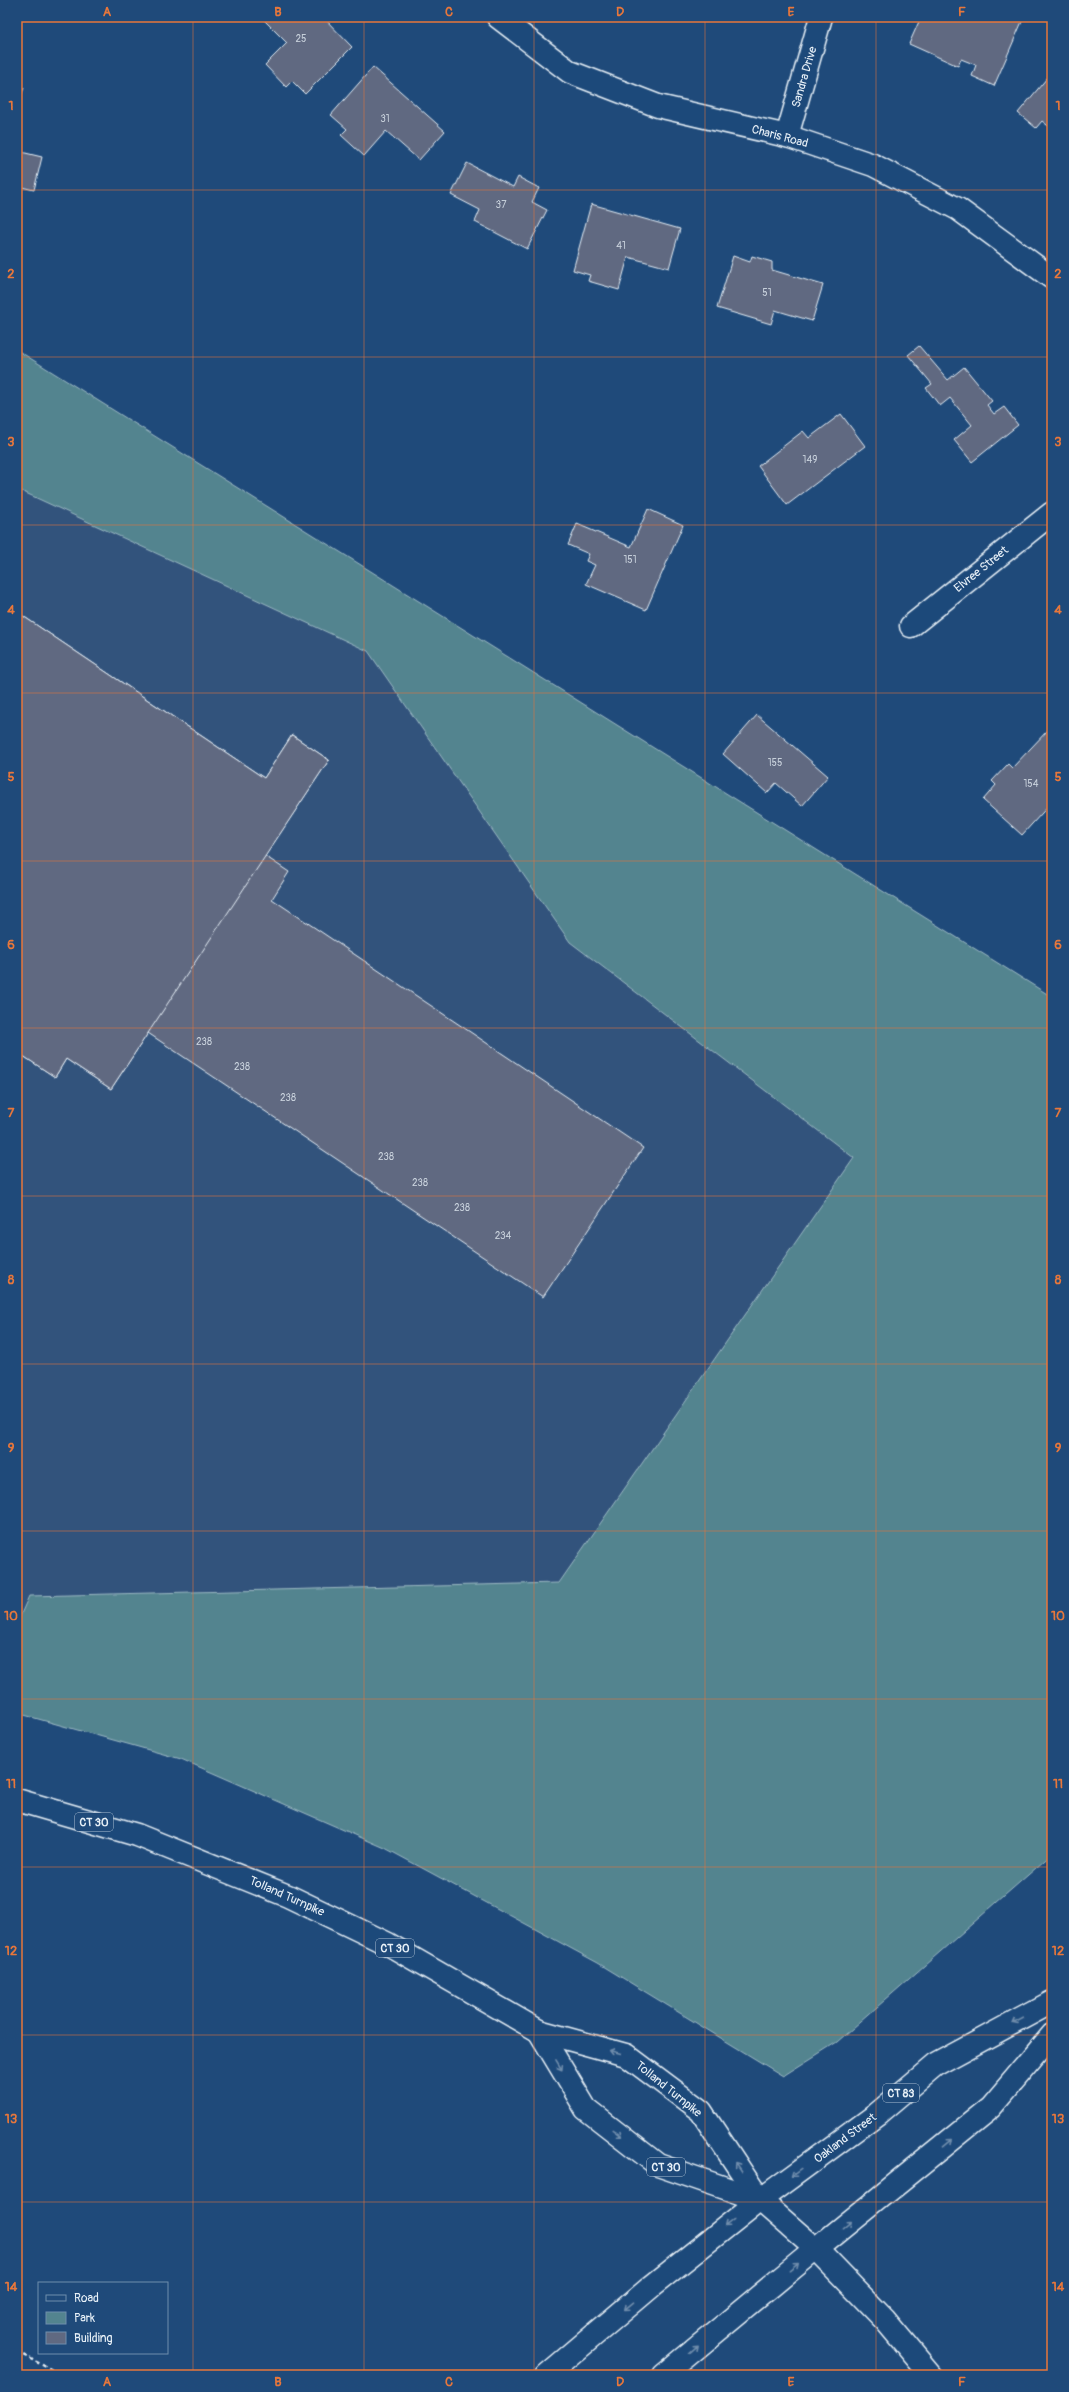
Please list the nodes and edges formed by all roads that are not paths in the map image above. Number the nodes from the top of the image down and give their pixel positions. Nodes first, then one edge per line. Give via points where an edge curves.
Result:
1 (498, 17) edge
2 (821, 17) edge
3 (787, 136) junction
4 (1052, 278) edge
5 (1052, 513) edge
6 (911, 626) dead end
7 (17, 1800) edge
8 (1052, 2002) edge
9 (539, 2031) junction
10 (1052, 2035) edge
11 (760, 2200) junction
12 (816, 2249) junction
13 (547, 2375) edge
14 (664, 2375) edge
15 (931, 2375) edge

1 - 3 main road, Charis Road via 570,72 658,106
2 - 3 main road, Sandra Drive
3 - 4 main road, Charis Road via 873,165 958,209
5 - 6 main road, Elvree Street
7 - 9 main road, Tolland Turnpike / CT 30 via 143,1838 288,1896 388,1944
8 -> 11 main road, Oakland Street / CT 83 via 935,2066 877,2114
9 -> 11 main road, Tolland Turnpike / CT 30 via 586,2109 658,2165
11 -> 9 main road, Tolland Turnpike / CT 30 via 701,2111 626,2055
12 -> 10 main road via 991,2106
11 - 12 main road, Tolland Turnpike / CT 30
11 -> 13 main road, Oakland Street via 658,2281
14 -> 12 main road
12 - 15 main road, Tolland Turnpike / CT 30 via 884,2320

